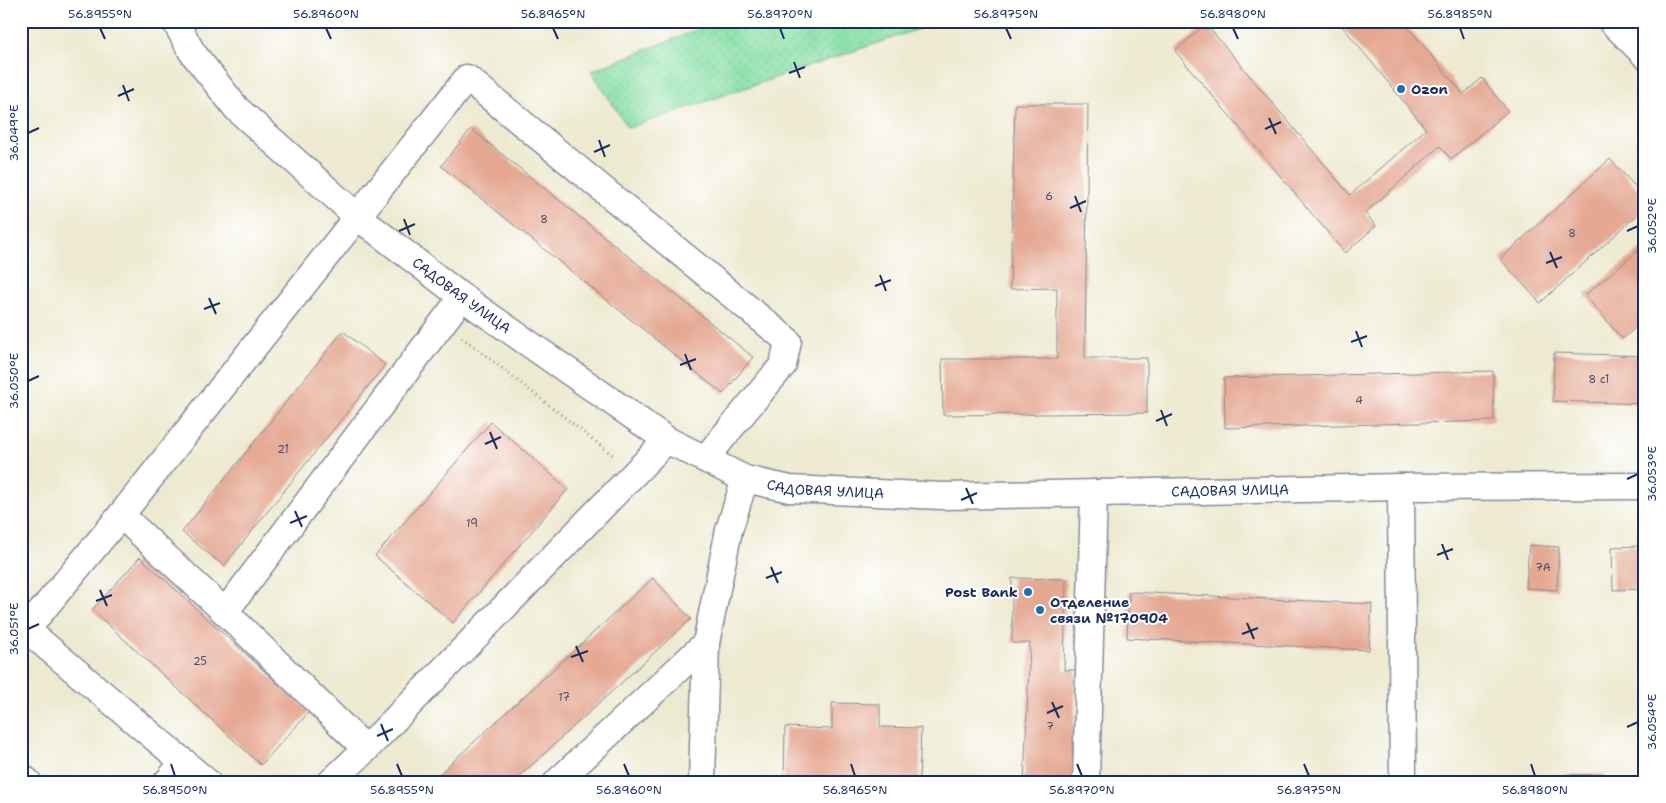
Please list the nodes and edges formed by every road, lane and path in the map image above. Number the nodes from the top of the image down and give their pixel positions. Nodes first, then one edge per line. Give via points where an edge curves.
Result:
1 (175, 21) edge
2 (1611, 21) edge
3 (1645, 55) edge
4 (358, 217) junction
5 (462, 297) junction
6 (443, 322) junction
7 (667, 440) junction
8 (705, 459) junction
9 (635, 473) junction
10 (745, 479) junction
11 (1645, 486) edge
12 (1401, 487) junction
13 (1094, 493) junction
14 (121, 515) junction
15 (224, 612) junction
16 (24, 633) edge
17 (706, 643) junction
18 (366, 749) junction
19 (184, 762) junction
20 (21, 776) edge
21 (28, 782) edge
22 (167, 782) edge
23 (207, 782) edge
24 (331, 782) edge
25 (557, 782) edge
26 (702, 782) edge
27 (1086, 782) edge
28 (1403, 782) edge

1 - 4 street, САДОВАЯ УЛИЦА via 192,52 237,109
2 - 3 street
4 - 5 street, САДОВАЯ УЛИЦА
4 - 8 street via 467,78 788,341 783,365
4 - 14 street
5 - 6 street
5 - 7 street, САДОВАЯ УЛИЦА
6 - 9 path
6 - 15 street
7 - 8 street, САДОВАЯ УЛИЦА
7 - 9 street
8 - 10 street, САДОВАЯ УЛИЦА
9 - 18 street
10 - 13 street, САДОВАЯ УЛИЦА via 790,488 942,496
10 - 17 street via 729,530
11 - 12 street, САДОВАЯ УЛИЦА
12 - 13 street, САДОВАЯ УЛИЦА
12 - 28 street
13 - 27 street
14 - 15 street
14 - 16 street
15 - 18 street
16 - 19 street
17 - 25 street
17 - 26 street
18 - 24 street
19 - 22 street
19 - 23 street
20 - 21 street

